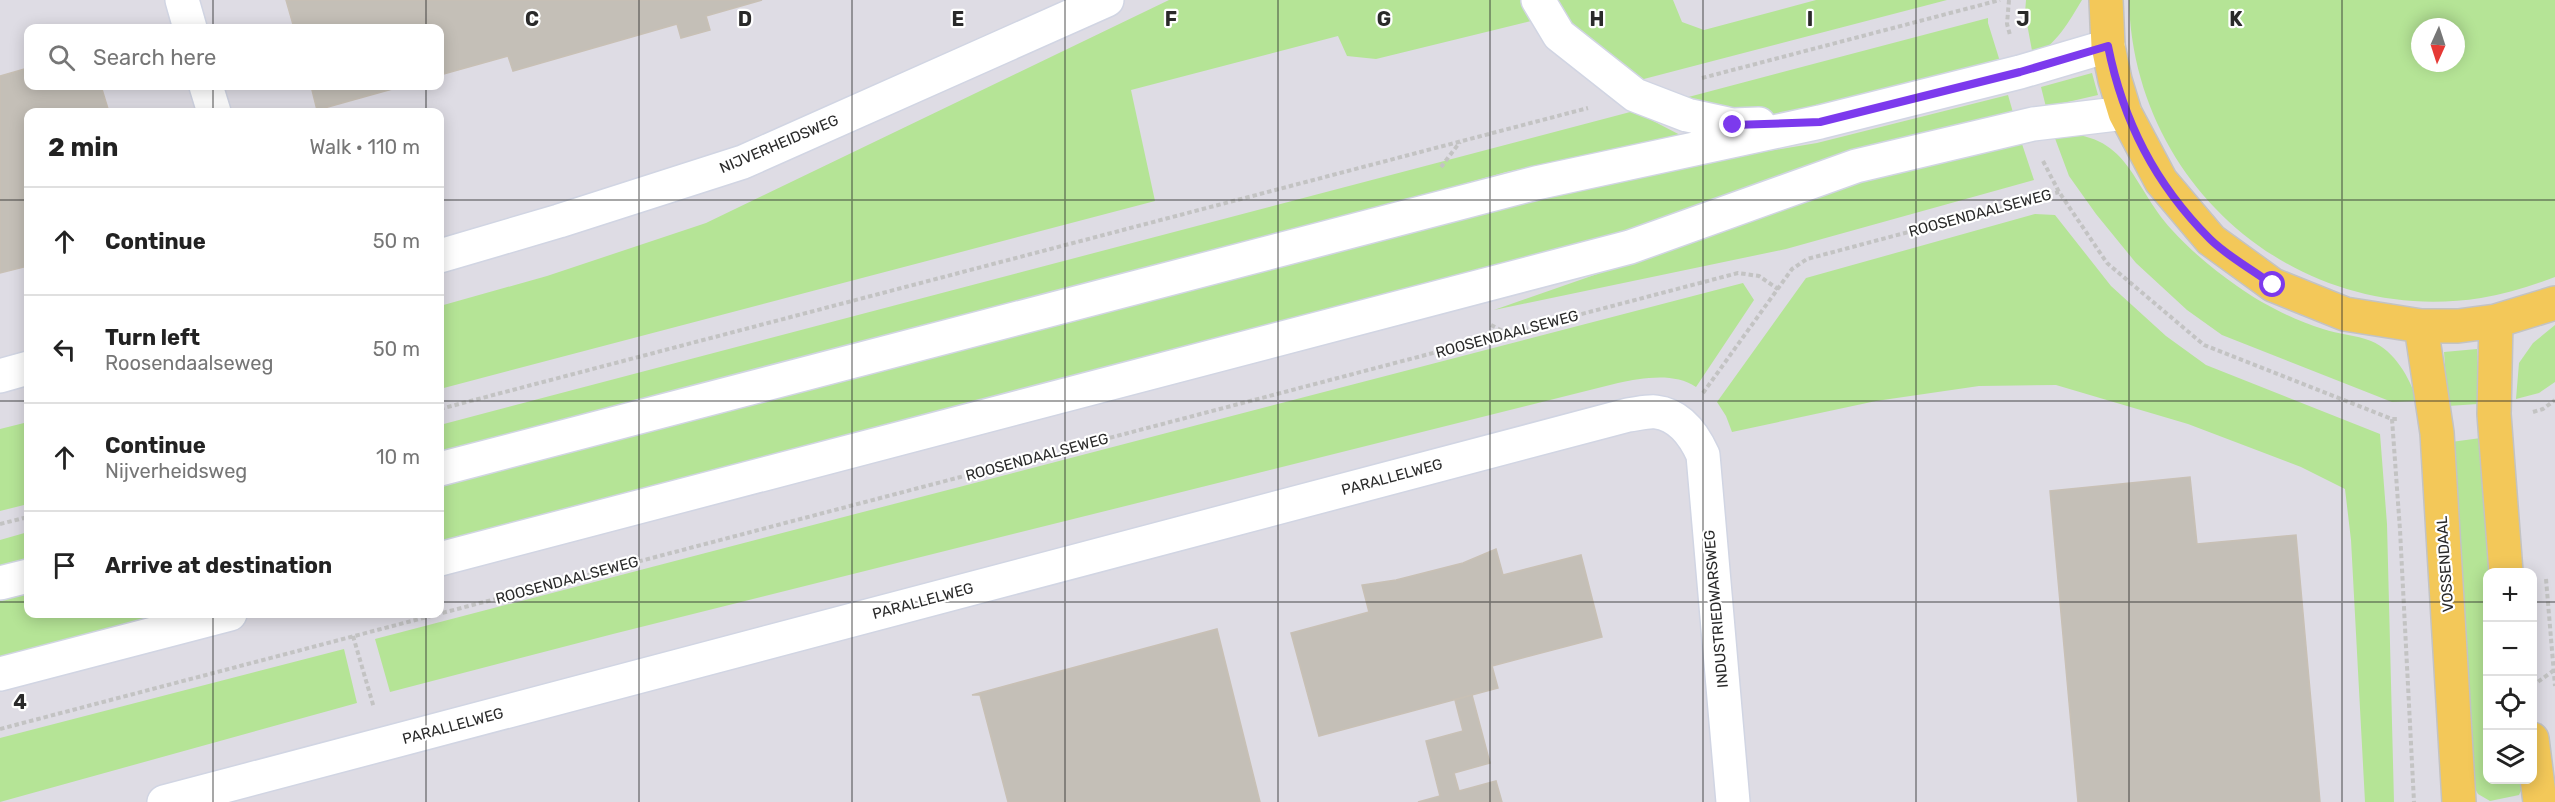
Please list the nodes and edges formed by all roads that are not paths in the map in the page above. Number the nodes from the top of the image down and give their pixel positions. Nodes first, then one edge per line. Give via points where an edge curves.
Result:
1 (182, 0) edge
2 (1107, 0) edge
3 (1538, 0) edge
4 (2106, 0) edge
5 (189, 24) edge
6 (2108, 46) junction
7 (207, 90) edge
8 (213, 108) edge
9 (2125, 113) junction
10 (1820, 122) junction
11 (444, 255) edge
12 (2555, 303) edge
13 (2496, 321) junction
14 (2421, 326) junction
15 (24, 369) edge
16 (0, 376) edge
17 (1681, 422) joint
18 (444, 468) edge
19 (444, 558) edge
20 (2506, 568) edge
21 (24, 577) edge
22 (0, 583) edge
23 (215, 618) edge
24 (0, 674) edge
25 (2537, 778) edge
26 (164, 802) edge
27 (1733, 802) edge
28 (2459, 802) edge
29 (2540, 802) edge

1 - 5 street
2 - 11 street, NIJVERHEIDSWEG via 743,162
3 - 10 street via 1559,35 1635,95 1687,115 1733,125
4 - 6 main road
6 - 9 main road
6 - 10 street
7 - 8 street
9 - 14 main road via 2161,181 2211,240 2273,285 2344,314
9 - 19 street via 2033,124 1856,166 1630,247
10 - 18 street via 1536,183
12 - 13 main road
13 - 14 main road
13 - 20 main road via 2494,414
14 - 28 main road, VOSSENDAAL via 2436,425
15 - 16 street
17 - 26 street, PARALLELWEG via 1657,412 1628,415
17 - 27 street, INDUSTRIEDWARSWEG via 1703,455
21 - 22 street
23 - 24 street
25 - 29 main road

